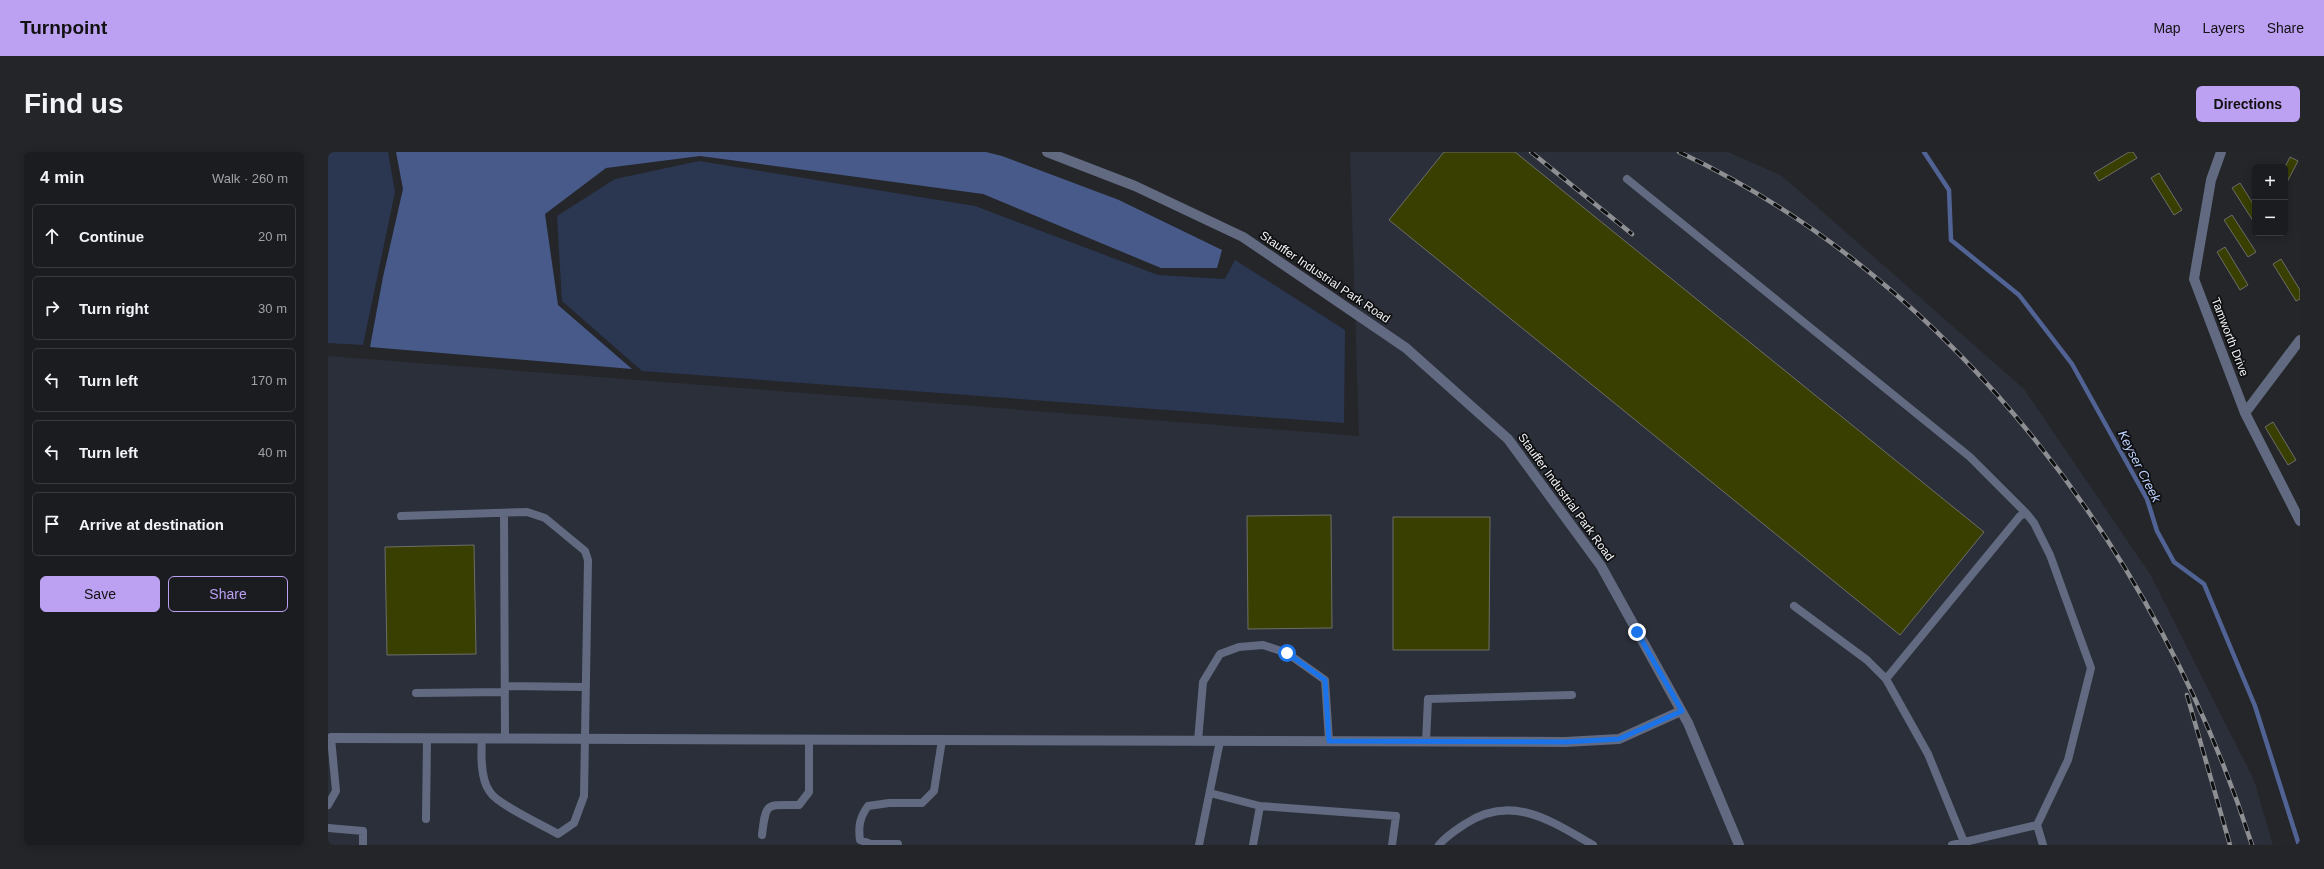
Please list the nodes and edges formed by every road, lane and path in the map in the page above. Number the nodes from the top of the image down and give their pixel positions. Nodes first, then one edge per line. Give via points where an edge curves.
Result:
1 (1047, 152) edge
2 (2222, 152) edge
3 (1627, 179) dead end
4 (2300, 340) edge
5 (2245, 413) junction
6 (504, 513) junction
7 (2026, 513) junction
8 (401, 516) dead end
9 (2300, 521) edge
10 (1794, 606) dead end
11 (1886, 679) junction
12 (585, 687) junction
13 (505, 689) junction
14 (416, 693) dead end
15 (1572, 695) dead end
16 (1682, 711) junction
17 (427, 738) junction
18 (482, 738) junction
19 (505, 739) junction
20 (584, 739) junction
21 (330, 740) edge
22 (810, 740) junction
23 (942, 740) junction
24 (1198, 741) junction
25 (1220, 741) junction
26 (1329, 741) junction
27 (1426, 742) junction
28 (1210, 793) junction
29 (328, 805) edge
30 (1260, 806) junction
31 (426, 819) dead end
32 (2037, 825) junction
33 (328, 828) edge
34 (762, 835) dead end
35 (1964, 842) junction
36 (898, 844) dead end
37 (363, 845) edge
38 (1199, 845) edge
39 (1253, 845) edge
40 (1392, 845) edge
41 (1439, 845) edge
42 (1593, 845) edge
43 (1739, 845) edge
44 (1952, 845) edge
45 (2043, 845) edge

1 - 16 street, Stauffer Industrial Park Road via 1135,186 1244,237 1406,348 1508,439 1601,566
2 - 5 street, Tamworth Drive via 2211,180 2194,279
3 - 7 lane via 1970,457
4 - 5 street
5 - 9 street, Tamworth Drive
6 - 8 lane
6 - 12 lane via 527,512 545,518 584,551 588,560
6 - 13 lane
7 - 11 lane via 2020,516
7 - 32 lane via 2050,555 2091,668 2068,760
10 - 11 lane via 1867,660
11 - 35 lane via 1928,754
12 - 13 lane
12 - 20 lane
13 - 14 lane
13 - 19 lane
15 - 27 lane via 1428,699
16 - 27 street via 1619,739 1565,742
16 - 43 street, Stauffer Industrial Park Road
17 - 18 street
17 - 21 street
17 - 31 lane
18 - 19 street
18 - 20 lane via 481,766 490,792 505,804 558,834 574,822 584,796
19 - 20 street
20 - 22 street
21 - 29 lane via 336,792
22 - 23 street
22 - 34 lane via 809,792 799,805 768,807 764,812
23 - 24 street
23 - 36 lane via 934,791 922,803 868,806 861,816 860,840 871,844
24 - 25 street
24 - 26 lane via 1203,682 1220,654 1239,647 1263,645 1287,653 1325,680
25 - 26 street
25 - 28 lane
26 - 27 street
28 - 30 lane
28 - 38 lane
30 - 39 lane
30 - 40 lane via 1396,816
32 - 35 lane
32 - 45 lane
33 - 37 lane via 363,831
35 - 44 lane
41 - 42 lane via 1444,838 1477,816 1508,809 1540,815

